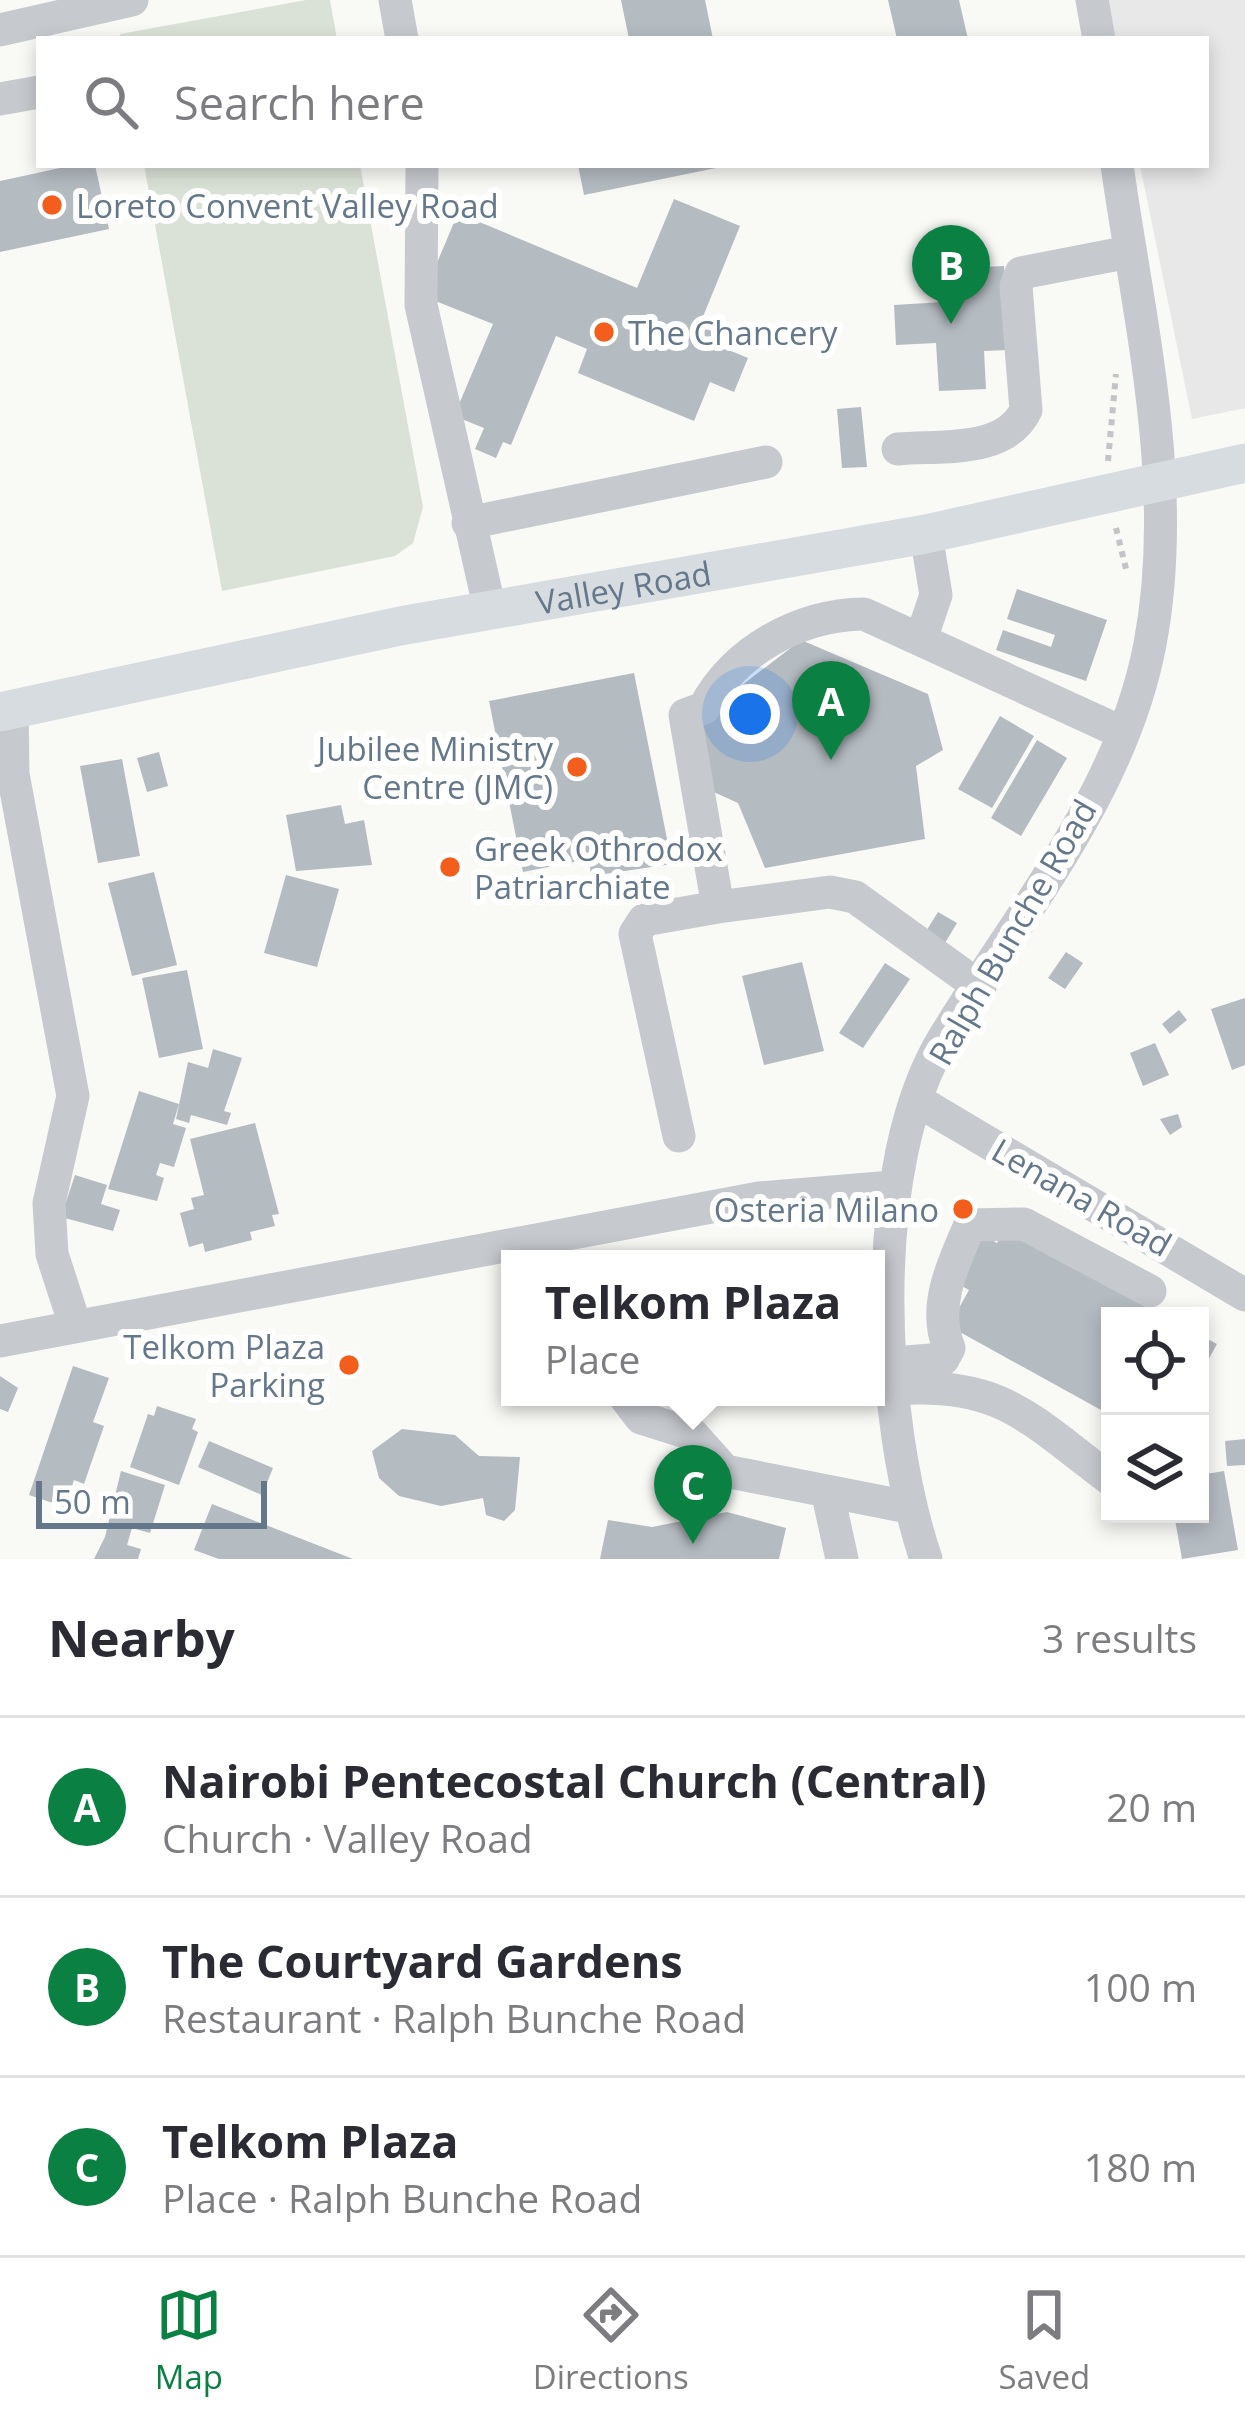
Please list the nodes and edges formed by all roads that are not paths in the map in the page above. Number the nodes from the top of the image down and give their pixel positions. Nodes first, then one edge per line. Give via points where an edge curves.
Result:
1 (132, 0) edge
2 (395, 0) edge
3 (1092, 0) edge
4 (56, 28) edge
5 (0, 30) edge
6 (401, 36) edge
7 (1098, 36) edge
8 (36, 93) edge
9 (0, 99) edge
10 (422, 168) edge
11 (1117, 168) edge
12 (1129, 252) junction
13 (898, 449) dead end
14 (766, 462) dead end
15 (1245, 464) edge
16 (1160, 479) junction
17 (468, 523) junction
18 (926, 534) junction
19 (487, 602) junction
20 (921, 639) junction
21 (6, 711) edge
22 (1121, 732) junction
23 (718, 907) junction
24 (980, 987) junction
25 (918, 1101) junction
26 (679, 1136) dead end
27 (892, 1186) junction
28 (1150, 1291) dead end
29 (1245, 1295) edge
30 (76, 1325) junction
31 (0, 1341) edge
32 (894, 1376) junction
33 (632, 1406) edge
34 (1101, 1473) edge
35 (828, 1495) junction
36 (908, 1507) junction
37 (842, 1559) edge
38 (926, 1559) edge

1 - 4 street
2 - 6 street
3 - 7 street
4 - 5 street
8 - 9 street
10 - 17 street via 421,305
11 - 12 street, Ralph Bunche Road
12 - 13 street via 1021,273 1026,410 1018,428 994,441
12 - 16 street, Ralph Bunche Road
14 - 17 street
15 - 16 main road, Valley Road
16 - 18 main road, Valley Road
16 - 22 street, Ralph Bunche Road via 1150,644
17 - 19 street
18 - 19 main road, Valley Road
18 - 20 street via 936,596
19 - 21 main road, Valley Road
20 - 22 street
20 - 23 street via 864,614 831,615 753,650 721,678 704,708 685,715
21 - 30 street via 73,1096 49,1203 52,1254
22 - 24 street, Ralph Bunche Road via 1071,842
23 - 24 street via 830,892 854,897
23 - 26 street via 644,920 635,934
24 - 25 street, Ralph Bunche Road via 942,1039
25 - 27 street, Ralph Bunche Road
25 - 29 street, Lenana Road
27 - 30 street via 759,1198
27 - 32 street, Ralph Bunche Road via 886,1288
28 - 32 street via 1024,1224 970,1226 946,1277 944,1359
30 - 31 street
32 - 34 street via 992,1396
32 - 36 street, Ralph Bunche Road
33 - 35 street via 641,1418 692,1434 724,1471
35 - 36 street
35 - 37 street
36 - 38 street, Ralph Bunche Road

